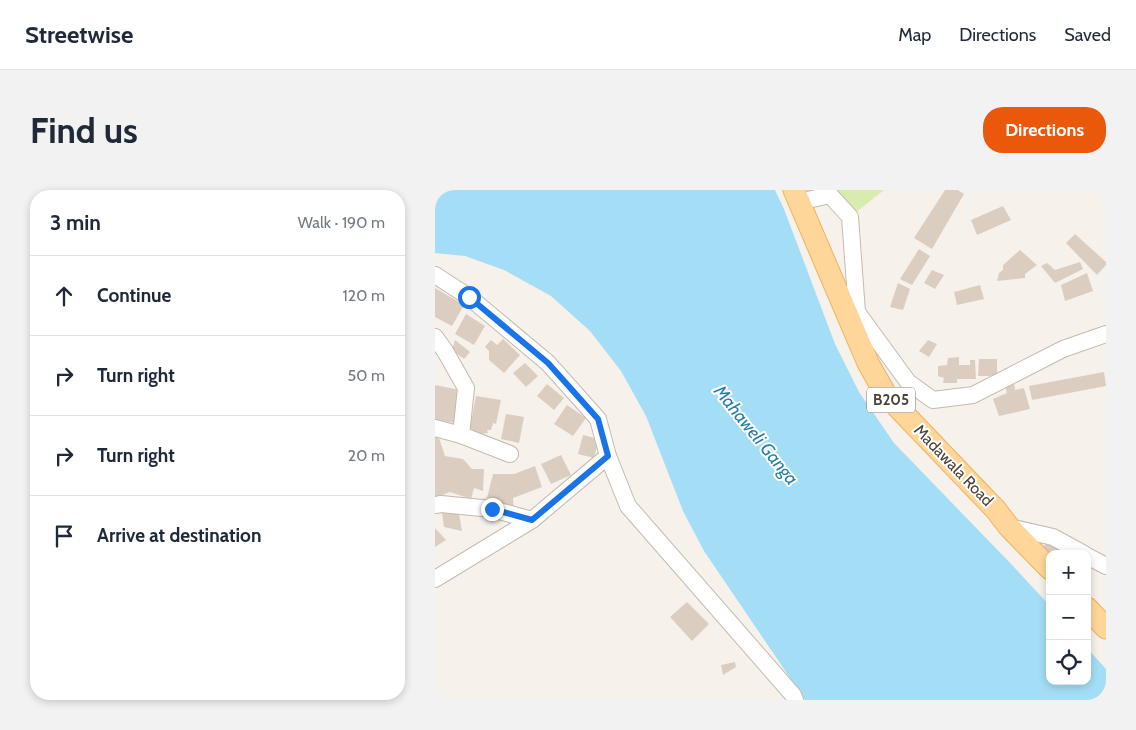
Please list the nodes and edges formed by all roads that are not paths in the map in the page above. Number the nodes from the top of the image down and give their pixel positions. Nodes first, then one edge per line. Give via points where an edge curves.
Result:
1 (796, 196) edge
2 (435, 275) edge
3 (1106, 334) edge
4 (435, 337) edge
5 (435, 428) edge
6 (461, 435) junction
7 (510, 454) dead end
8 (608, 456) junction
9 (435, 505) edge
10 (532, 520) junction
11 (1009, 527) junction
12 (1077, 550) edge
13 (1091, 558) edge
14 (1046, 565) edge
15 (1106, 566) edge
16 (435, 579) edge
17 (1091, 612) edge
18 (1106, 628) edge
19 (795, 700) edge

1 - 3 street via 830,195 850,216 857,312 908,382 933,400 973,395 1063,349
1 - 11 main road, Madawala Road / B205 via 868,363 886,395
2 - 8 street via 469,297 548,363 598,419
4 - 6 street via 466,388
5 - 6 street
6 - 7 street
8 - 10 street
8 - 19 street via 628,506
9 - 10 street via 492,509
10 - 16 street
11 - 12 street via 1053,537
11 - 14 main road, Madawala Road / B205
13 - 15 street
17 - 18 main road

